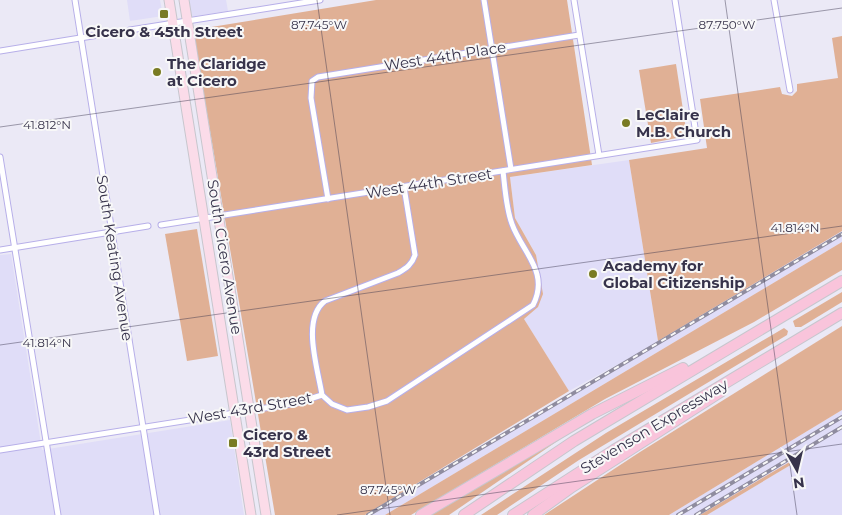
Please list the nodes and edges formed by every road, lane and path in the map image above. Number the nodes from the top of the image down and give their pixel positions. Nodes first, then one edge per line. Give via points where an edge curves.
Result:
1 (75, 0) edge
2 (169, 0) edge
3 (184, 0) edge
4 (274, 0) edge
5 (320, 0) edge
6 (484, 0) edge
7 (574, 0) edge
8 (675, 0) edge
9 (774, 0) edge
10 (275, 7) junction
11 (187, 21) junction
12 (172, 23) junction
13 (130, 30) dead end
14 (117, 32) dead end
15 (579, 35) junction
16 (81, 38) junction
17 (491, 48) junction
18 (0, 51) edge
19 (789, 87) dead end
20 (599, 155) junction
21 (0, 156) edge
22 (511, 170) junction
23 (503, 171) junction
24 (404, 187) junction
25 (328, 199) junction
26 (218, 216) junction
27 (204, 218) junction
28 (161, 225) dead end
29 (148, 226) dead end
30 (111, 232) junction
31 (15, 248) junction
32 (0, 250) edge
33 (842, 280) edge
34 (842, 313) edge
35 (734, 344) junction
36 (755, 364) junction
37 (322, 395) junction
38 (250, 410) junction
39 (236, 412) junction
40 (142, 427) junction
41 (46, 442) junction
42 (0, 450) edge
43 (58, 515) edge
44 (157, 515) edge
45 (251, 515) edge
46 (266, 515) edge
47 (421, 515) edge
48 (464, 515) edge
49 (513, 515) edge
50 (533, 515) edge

1 - 16 street, South Keating Avenue
2 - 12 main road, South Cicero Avenue
3 - 11 main road, South Cicero Avenue
4 - 10 street
5 - 10 street
6 - 17 street
7 - 15 street
8 - 20 street, West 44th Street via 697,140
9 - 19 street
10 - 11 street
11 - 12 street
11 - 26 main road, South Cicero Avenue
12 - 13 street
12 - 27 main road, South Cicero Avenue
14 - 16 street
15 - 17 street, West 44th Place
15 - 20 street
16 - 18 street
16 - 30 street, South Keating Avenue
17 - 22 street
17 - 25 street, West 44th Place via 326,75 312,81 311,98
20 - 22 street, West 44th Street
21 - 31 street
22 - 23 street, West 44th Street
23 - 24 street, West 44th Street
23 - 37 street, West 43rd Street via 510,219 533,260 537,277 536,299 528,310 382,403 348,410 332,404
24 - 25 street, West 44th Street
24 - 37 street via 415,254 413,262 398,273 325,301 313,315 312,331
25 - 26 street, West 44th Street
26 - 27 street, West 44th Street
26 - 38 main road, South Cicero Avenue
27 - 28 street, West 44th Street
27 - 39 main road, South Cicero Avenue
29 - 30 street
30 - 31 street
30 - 40 street, South Keating Avenue
31 - 32 street
31 - 41 street
33 - 35 highway
34 - 36 highway, Stevenson Expressway
35 - 47 highway via 592,414
35 - 48 highway, Stevenson Expressway via 574,441
36 - 49 highway, Stevenson Expressway
36 - 50 highway via 710,400
37 - 38 street, West 43rd Street via 297,403
38 - 39 street, West 43rd Street
38 - 46 main road, South Cicero Avenue
39 - 40 street, West 43rd Street
39 - 45 main road, South Cicero Avenue
40 - 41 street, West 43rd Street
40 - 44 street, South Keating Avenue
41 - 42 street, West 43rd Street
41 - 43 street

